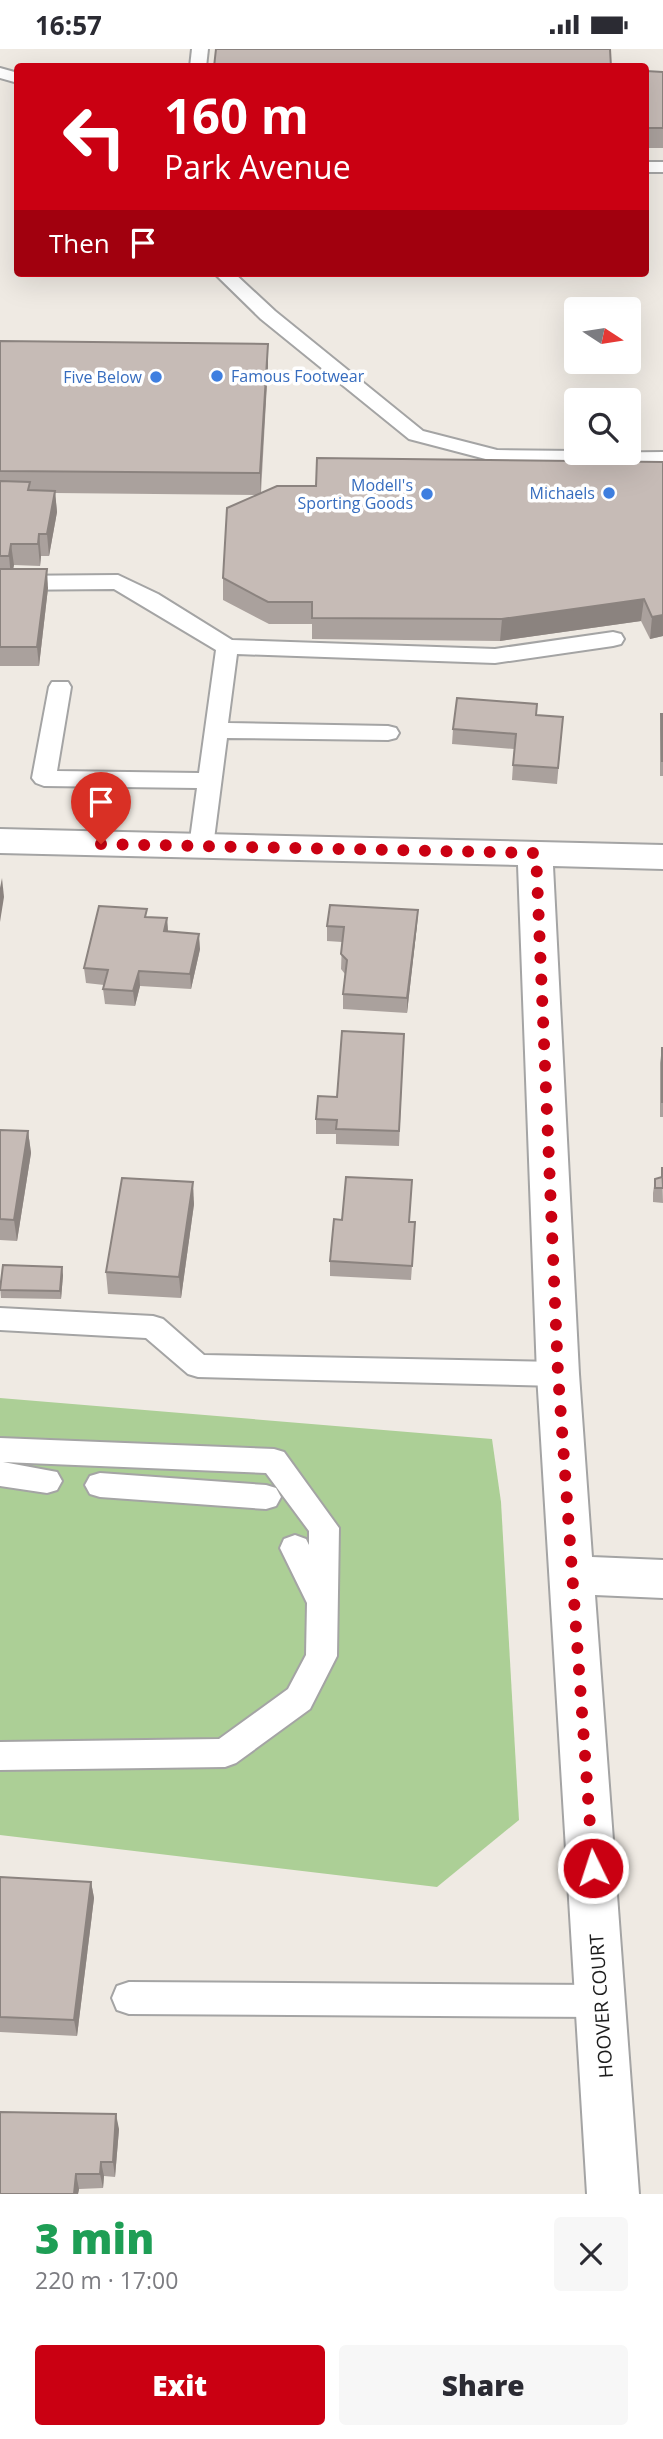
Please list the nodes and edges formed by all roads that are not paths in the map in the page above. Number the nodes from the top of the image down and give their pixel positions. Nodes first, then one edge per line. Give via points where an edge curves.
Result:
1 (227, 277) edge
2 (663, 458) edge
3 (0, 583) edge
4 (614, 639) dead end
5 (227, 647) junction
6 (60, 687) dead end
7 (216, 730) junction
8 (388, 733) dead end
9 (210, 781) junction
10 (0, 841) edge
11 (201, 847) junction
12 (536, 853) junction
13 (663, 857) edge
14 (0, 1319) edge
15 (558, 1374) junction
16 (0, 1450) edge
17 (0, 1474) edge
18 (47, 1481) dead end
19 (100, 1485) dead end
20 (266, 1497) dead end
21 (295, 1548) dead end
22 (572, 1575) junction
23 (663, 1579) edge
24 (322, 1602) junction
25 (0, 1756) edge
26 (130, 1998) dead end
27 (602, 2001) junction
28 (613, 2194) edge

1 - 2 lane via 416,435 497,456
3 - 5 lane via 118,582
4 - 5 lane via 495,656
5 - 7 lane
6 - 9 lane via 44,778
7 - 8 lane
7 - 9 lane
9 - 11 lane
10 - 11 street
11 - 12 street
12 - 13 street
12 - 15 street, HOOVER COURT
14 - 15 lane via 153,1327 198,1366
15 - 22 street, HOOVER COURT
16 - 24 lane via 274,1461 324,1528
17 - 18 lane
19 - 20 lane
21 - 24 lane
22 - 23 street
22 - 27 street, HOOVER COURT
24 - 25 lane via 321,1656 299,1699 225,1753
26 - 27 lane
27 - 28 street, HOOVER COURT

